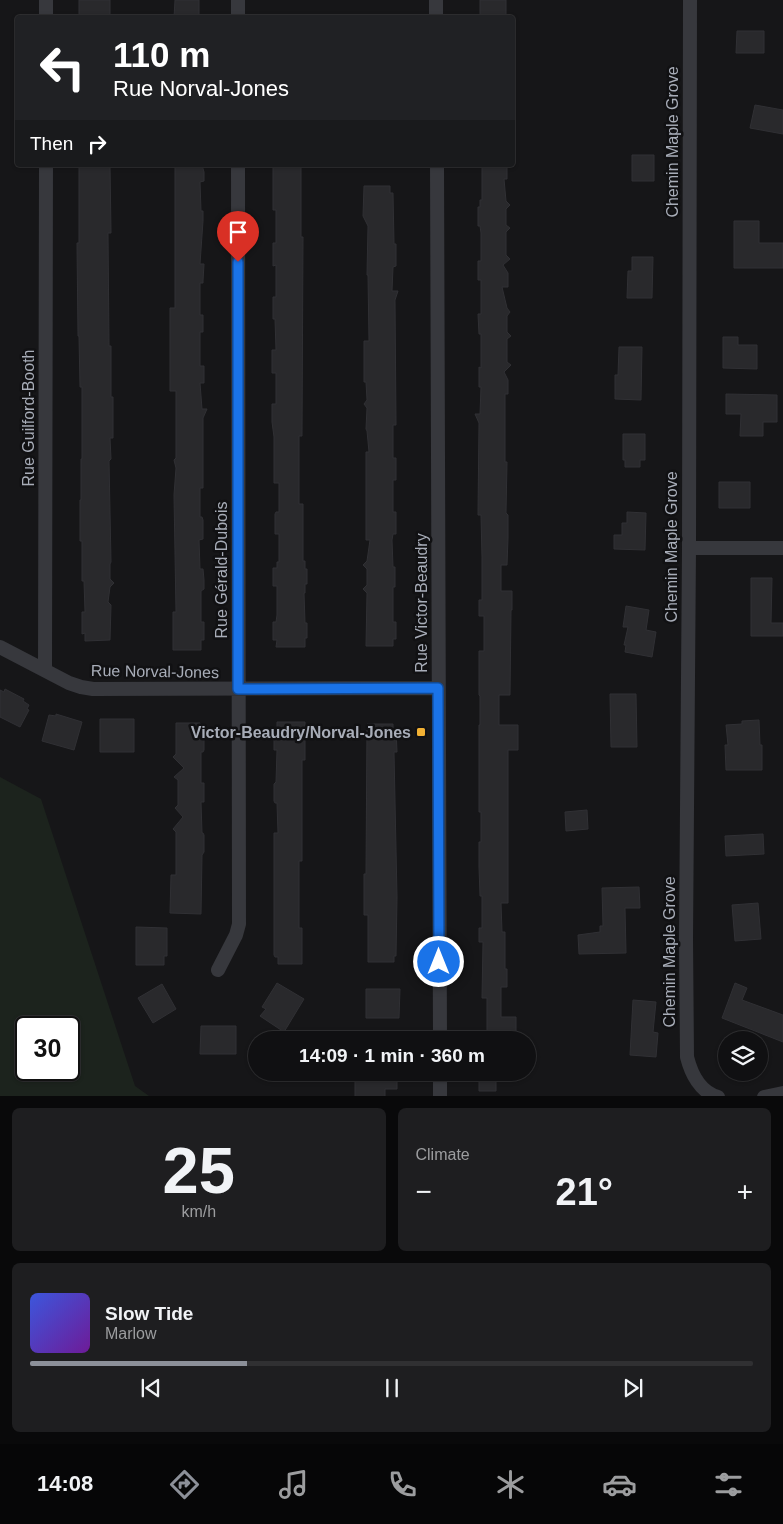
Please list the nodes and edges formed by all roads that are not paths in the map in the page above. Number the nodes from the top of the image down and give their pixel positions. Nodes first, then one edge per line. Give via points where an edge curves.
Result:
1 (46, 0) edge
2 (238, 0) edge
3 (436, 0) edge
4 (690, 0) edge
5 (46, 15) edge
6 (238, 15) edge
7 (436, 15) edge
8 (46, 167) edge
9 (238, 167) edge
10 (437, 167) edge
11 (689, 548) junction
12 (783, 548) edge
13 (0, 647) edge
14 (45, 670) junction
15 (438, 688) junction
16 (238, 689) junction
17 (218, 970) dead end
18 (440, 1031) edge
19 (440, 1081) edge
20 (783, 1093) edge
21 (440, 1096) edge
22 (718, 1096) edge
23 (764, 1096) edge

1 - 5 street
2 - 6 street
3 - 7 street
4 - 11 street, Chemin Maple Grove
8 - 14 street, Rue Guilford-Booth
9 - 16 street, Rue Gérald-Dubois
10 - 15 street, Rue Victor-Beaudry
11 - 12 street
11 - 22 street, Chemin Maple Grove via 687,1057 690,1070 704,1090
13 - 14 street, Rue Norval-Jones
14 - 16 street, Rue Norval-Jones via 69,683 93,689
15 - 16 street, Rue Norval-Jones
15 - 18 street, Rue Victor-Beaudry
16 - 17 street, Rue Gérald-Dubois via 239,924
19 - 21 street
20 - 23 street

